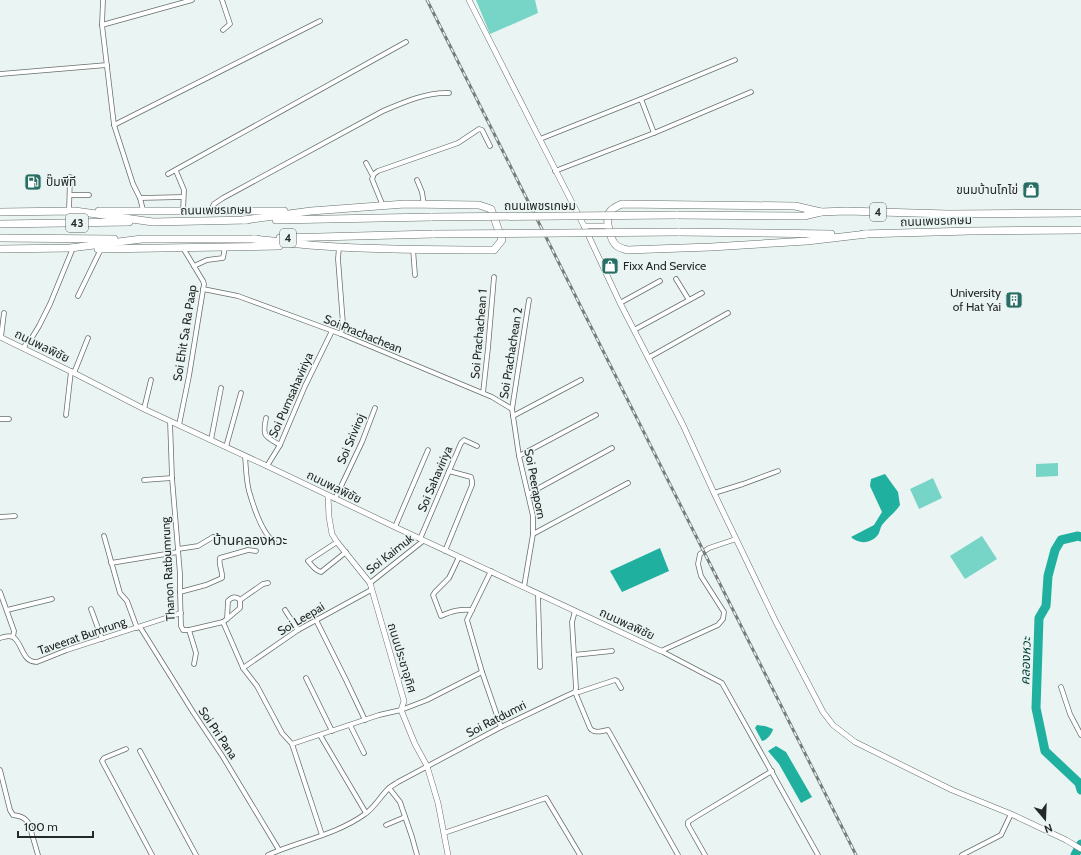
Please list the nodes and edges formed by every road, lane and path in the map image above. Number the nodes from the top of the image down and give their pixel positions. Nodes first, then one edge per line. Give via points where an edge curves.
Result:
1 (103, 0) edge
2 (192, 0) edge
3 (222, 0) edge
4 (469, 0) edge
5 (320, 21) dead end
6 (102, 25) junction
7 (223, 30) dead end
8 (406, 42) dead end
9 (735, 60) dead end
10 (107, 65) junction
11 (0, 74) edge
12 (751, 92) dead end
13 (449, 93) dead end
14 (641, 99) junction
15 (114, 125) junction
16 (654, 133) junction
17 (540, 139) junction
18 (490, 146) dead end
19 (366, 162) dead end
20 (176, 171) junction
21 (556, 171) junction
22 (168, 174) dead end
23 (372, 176) junction
24 (70, 177) dead end
25 (417, 180) dead end
26 (89, 195) dead end
27 (70, 196) junction
28 (183, 197) junction
29 (140, 198) junction
30 (424, 204) junction
31 (383, 206) junction
32 (143, 210) junction
33 (211, 210) junction
34 (72, 211) junction
35 (183, 211) junction
36 (311, 211) junction
37 (0, 212) edge
38 (822, 212) junction
39 (1081, 213) edge
40 (244, 220) junction
41 (153, 222) junction
42 (0, 224) edge
43 (584, 226) junction
44 (608, 226) junction
45 (1081, 230) edge
46 (866, 234) junction
47 (0, 238) edge
48 (142, 239) junction
49 (254, 239) junction
50 (307, 245) junction
51 (225, 247) junction
52 (339, 247) junction
53 (72, 248) junction
54 (183, 248) junction
55 (0, 249) edge
56 (101, 249) junction
57 (413, 249) junction
58 (194, 266) junction
59 (415, 275) dead end
60 (494, 277) dead end
61 (676, 279) dead end
62 (660, 281) dead end
63 (203, 289) junction
64 (702, 293) dead end
65 (78, 296) dead end
66 (529, 300) dead end
67 (689, 300) junction
68 (620, 303) junction
69 (4, 313) dead end
70 (728, 313) dead end
71 (634, 330) junction
72 (332, 331) junction
73 (341, 334) junction
74 (0, 337) edge
75 (88, 338) dead end
76 (24, 348) junction
77 (648, 358) junction
78 (72, 372) junction
79 (152, 380) dead end
80 (581, 380) dead end
81 (221, 388) dead end
82 (241, 393) dead end
83 (483, 393) junction
84 (375, 408) dead end
85 (144, 409) junction
86 (512, 409) junction
87 (66, 415) dead end
88 (596, 415) dead end
89 (513, 416) junction
90 (266, 418) dead end
91 (0, 419) edge
92 (10, 419) dead end
93 (170, 421) junction
94 (179, 425) junction
95 (211, 440) junction
96 (280, 445) junction
97 (477, 446) dead end
98 (226, 447) junction
99 (612, 448) dead end
100 (428, 450) dead end
101 (245, 456) junction
102 (519, 456) junction
103 (267, 466) junction
104 (449, 471) junction
105 (778, 471) dead end
106 (172, 478) junction
107 (144, 480) dead end
108 (628, 483) dead end
109 (714, 493) junction
110 (528, 494) junction
111 (328, 496) junction
112 (336, 499) junction
113 (15, 516) dead end
114 (0, 517) edge
115 (395, 528) junction
116 (533, 534) junction
117 (104, 536) dead end
118 (213, 537) dead end
119 (736, 539) junction
120 (422, 540) junction
121 (274, 542) dead end
122 (337, 542) junction
123 (178, 550) junction
124 (256, 551) dead end
125 (445, 551) junction
126 (346, 552) junction
127 (459, 557) junction
128 (111, 563) junction
129 (491, 571) junction
130 (268, 583) dead end
131 (370, 583) junction
132 (524, 587) junction
133 (371, 590) junction
134 (0, 592) edge
135 (180, 592) junction
136 (538, 594) junction
137 (52, 599) dead end
138 (240, 600) junction
139 (91, 609) dead end
140 (7, 610) junction
141 (285, 610) dead end
142 (472, 610) junction
143 (575, 611) junction
144 (181, 613) junction
145 (227, 619) junction
146 (316, 620) junction
147 (223, 622) junction
148 (139, 627) junction
149 (189, 630) junction
150 (298, 630) junction
151 (13, 637) junction
152 (0, 638) edge
153 (102, 639) junction
154 (612, 651) dead end
155 (661, 651) junction
156 (574, 655) junction
157 (194, 664) dead end
158 (540, 667) dead end
159 (242, 668) junction
160 (482, 672) junction
161 (306, 678) dead end
162 (1061, 687) dead end
163 (621, 688) dead end
164 (575, 692) junction
165 (401, 710) junction
166 (365, 720) junction
167 (350, 725) junction
168 (501, 728) junction
169 (332, 731) junction
170 (320, 735) junction
171 (1081, 735) edge
172 (292, 744) junction
173 (126, 749) dead end
174 (140, 751) dead end
175 (364, 752) dead end
176 (427, 766) junction
177 (0, 770) edge
178 (772, 771) junction
179 (389, 788) junction
180 (366, 813) junction
181 (1011, 814) junction
182 (405, 817) junction
183 (386, 825) dead end
184 (444, 833) junction
185 (322, 835) junction
186 (1081, 849) edge
187 (279, 850) junction
188 (38, 855) edge
189 (152, 855) edge
190 (196, 855) edge
191 (268, 855) edge
192 (416, 855) edge
193 (448, 855) edge
194 (580, 855) edge
195 (678, 855) edge
196 (706, 855) edge
197 (818, 855) edge
198 (962, 855) edge

1 - 6 street
2 - 6 street
3 - 7 street via 230,24
4 - 17 street
5 - 15 street
6 - 10 street
8 - 20 street
9 - 14 street
10 - 11 street
10 - 15 street
12 - 16 street
13 - 33 street via 428,95 383,111 223,198 214,204
14 - 16 street
14 - 17 street
15 - 29 street
16 - 21 street
17 - 21 street
18 - 23 street via 479,129 458,143 378,171
19 - 23 street
20 - 22 street
20 - 28 street via 184,190
21 - 43 street
23 - 31 street
24 - 27 street
25 - 30 street
26 - 27 street
27 - 34 street
28 - 29 street
28 - 35 street
29 - 32 street
30 - 31 highway
30 - 57 highway via 479,205 491,209 502,240 494,250
31 - 36 highway
32 - 34 highway
32 - 35 highway
33 - 35 highway
33 - 36 highway
34 - 37 highway, ถนนเพชรเกษม / 4
34 - 41 highway, ถนนเพชรเกษม / 4
36 - 40 highway
38 - 39 highway, ถนนเพชรเกษม / 4
38 - 40 highway, ถนนเพชรเกษม / 4, bridge via 804,216
38 - 44 highway via 795,206 622,204 614,207 608,214
40 - 41 highway, ถนนเพชรเกษม / 4
41 - 42 highway, 43
43 - 44 street
43 - 68 street
44 - 46 highway via 612,240 617,246 627,250 790,242
45 - 46 highway, ถนนเพชรเกษม / 4
46 - 49 highway, ถนนเพชรเกษม / 4, bridge via 678,232 434,234
47 - 48 highway, 43
48 - 49 highway, ถนนเพชรเกษม / 4
48 - 53 highway, ถนนเพชรเกษม / 4
49 - 50 highway
50 - 51 highway
50 - 52 highway
51 - 54 highway
51 - 58 street via 223,258 207,260
52 - 57 highway
52 - 73 street via 343,324
53 - 55 highway, ถนนเพชรเกษม / 4
53 - 56 highway
53 - 76 street via 50,304
54 - 56 highway
54 - 58 street, Soi Ehit Sa Ra Paap
56 - 65 street
57 - 59 street
58 - 63 street, Soi Ehit Sa Ra Paap via 203,281
60 - 83 street, Soi Prachachean 1
61 - 67 street
62 - 68 street
63 - 72 street, Soi Prachachean via 238,296
63 - 94 street, Soi Ehit Sa Ra Paap
64 - 67 street
66 - 86 street, Soi Prachachean 2
67 - 71 street
68 - 71 street
69 - 74 street
70 - 77 street
71 - 77 street
72 - 73 street, Soi Prachachean
72 - 96 street, Soi Pumsahaviriya via 304,386
73 - 83 street, Soi Prachachean
74 - 76 street, ถนนพลพิชัย
75 - 78 street
76 - 78 street, ถนนพลพิชัย
77 - 109 street via 683,425
78 - 85 street, ถนนพลพิชัย
78 - 87 street
79 - 85 street
80 - 89 street
81 - 95 street
82 - 98 street
83 - 86 street, Soi Prachachean
84 - 112 street, Soi Sriviroj
85 - 93 street, ถนนพลพิชัย
86 - 89 street, Soi Peeraporn
88 - 102 street
89 - 102 street, Soi Peeraporn
90 - 96 street via 264,433
91 - 92 street
93 - 94 street, ถนนพลพิชัย
93 - 106 street, Thanon Ratbumrung
94 - 95 street, ถนนพลพิชัย
95 - 98 street, ถนนพลพิชัย
96 - 103 street, Soi Pumsahaviriya
97 - 104 street, Soi Sahaviriya via 464,440
98 - 101 street, ถนนพลพิชัย
99 - 110 street
100 - 115 street
101 - 103 street, ถนนพลพิชัย
101 - 121 street via 249,490 264,532
102 - 110 street, Soi Peeraporn
103 - 111 street, ถนนพลพิชัย
104 - 120 street, Soi Sahaviriya
104 - 125 street via 470,477 472,485
105 - 109 street
106 - 107 street
106 - 123 street, Thanon Ratbumrung
108 - 116 street via 614,493
109 - 119 street
110 - 116 street, Soi Peeraporn via 533,516
111 - 112 street, ถนนพลพิชัย
111 - 122 street, ถนนประชาอุทิศ via 332,534
112 - 115 street, ถนนพลพิชัย
113 - 114 street
115 - 120 street, ถนนพลพิชัย
116 - 132 street, Soi Peeraporn
117 - 128 street, Soi Pri Pana
118 - 123 street via 198,546
119 - 155 street via 709,548 700,554 698,564 701,576 724,612 723,619 718,625
119 - 181 street via 823,712 833,725 855,742 916,773
120 - 125 street, ถนนพลพิชัย
120 - 131 street, Soi Kaimuk
122 - 126 street, ถนนประชาอุทิศ
122 - 126 street via 308,561 321,572
123 - 128 street
123 - 135 street, Thanon Ratbumrung
124 - 135 street via 248,550 220,558 222,578
125 - 127 street, ถนนพลพิชัย
126 - 131 street, ถนนประชาอุทิศ
127 - 129 street, ถนนพลพิชัย
127 - 142 street via 449,578 433,595 441,616 457,610
128 - 148 street, Soi Pri Pana via 120,593 127,601
129 - 132 street, ถนนพลพิชัย
129 - 142 street
130 - 138 street
131 - 133 street, ถนนประชาอุทิศ
132 - 136 street, ถนนพลพิชัย
133 - 146 street, Soi Leepai
133 - 165 street, ถนนประชาอุทิศ via 404,701
134 - 140 street
135 - 144 street, Thanon Ratbumrung
136 - 143 street, ถนนพลพิชัย
136 - 158 street
137 - 140 street
138 - 145 street via 240,608
138 - 145 street via 234,597 228,601
139 - 153 street
140 - 151 street via 14,631
141 - 150 street
142 - 160 street via 466,620
143 - 155 street, ถนนพลพิชัย
143 - 156 street via 572,622
144 - 148 street, Taveerat Bumrung
144 - 149 street, Thanon Ratbumrung via 181,626 183,630
145 - 147 street
146 - 150 street, Soi Leepai
146 - 166 street
147 - 149 street, Thanon Ratbumrung
147 - 159 street
148 - 153 street, Taveerat Bumrung
148 - 187 street, Soi Pri Pana via 223,757
149 - 157 street via 196,653
150 - 159 street, Soi Leepai
151 - 152 street
151 - 153 street, Taveerat Bumrung via 32,662
154 - 156 street
155 - 178 street via 722,683
156 - 164 street
159 - 172 street via 257,686 282,733
160 - 165 street via 428,700
160 - 168 street
161 - 169 street
162 - 171 street via 1070,714
163 - 164 street, Soi Ratdumri via 615,680
164 - 168 street, Soi Ratdumri
164 - 195 street via 590,728 596,732 608,730
165 - 166 street
165 - 176 street, ถนนประชาอุทิศ
166 - 167 street
167 - 169 street
167 - 175 street
168 - 176 street, Soi Ratdumri
169 - 170 street
170 - 172 street
170 - 180 street
172 - 185 street
173 - 189 street via 102,761
174 - 190 street
176 - 179 street, Soi Ratdumri
176 - 184 street, ถนนประชาอุทิศ
177 - 188 street via 10,810 13,815 23,817 30,824
178 - 196 street via 688,822
178 - 197 street
179 - 180 street, Soi Ratdumri
179 - 182 street via 400,802
180 - 185 street, Soi Ratdumri
181 - 186 street
181 - 198 street via 1002,835
182 - 183 street
182 - 192 street
184 - 193 street, ถนนประชาอุทิศ
184 - 194 street via 546,798
185 - 187 street, Soi Ratdumri
187 - 191 street, Soi Ratdumri

